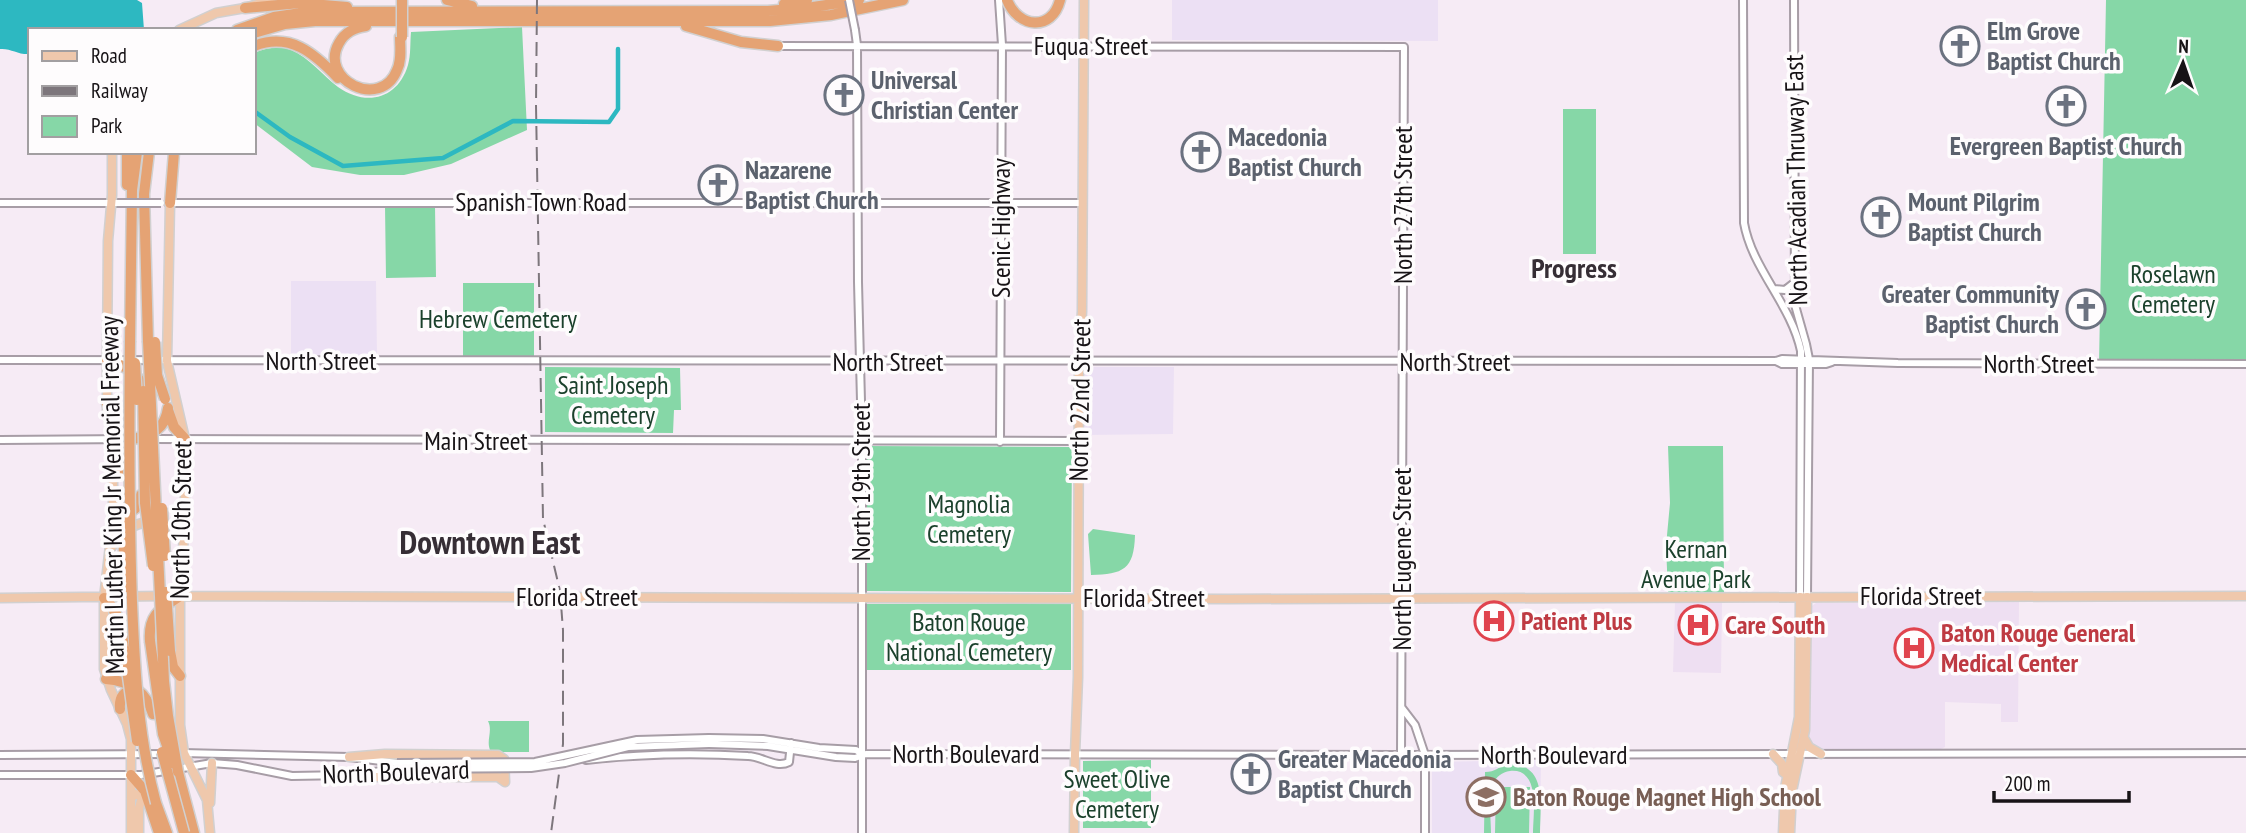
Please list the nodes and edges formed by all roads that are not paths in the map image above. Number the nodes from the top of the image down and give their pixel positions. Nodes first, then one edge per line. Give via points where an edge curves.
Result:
1 (270, 0) edge
2 (401, 0) edge
3 (447, 0) edge
4 (807, 0) edge
5 (849, 0) edge
6 (859, 0) edge
7 (903, 0) edge
8 (1003, 0) edge
9 (1060, 0) edge
10 (1082, 0) edge
11 (1743, 0) edge
12 (1794, 0) edge
13 (245, 8) junction
14 (720, 10) junction
15 (417, 11) junction
16 (500, 11) junction
17 (315, 21) junction
18 (665, 21) junction
19 (440, 22) junction
20 (183, 28) edge
21 (242, 28) edge
22 (256, 32) edge
23 (401, 37) junction
24 (256, 43) edge
25 (256, 44) edge
26 (858, 45) junction
27 (1002, 45) junction
28 (778, 46) joint
29 (1083, 46) junction
30 (1404, 47) joint
31 (112, 154) edge
32 (127, 154) edge
33 (137, 154) edge
34 (149, 154) edge
35 (153, 154) edge
36 (174, 154) edge
37 (146, 169) junction
38 (858, 202) junction
39 (0, 203) edge
40 (115, 203) junction
41 (166, 203) junction
42 (1001, 203) junction
43 (1083, 203) junction
44 (1795, 282) junction
45 (1774, 289) junction
46 (130, 311) junction
47 (132, 341) junction
48 (151, 341) junction
49 (1800, 346) junction
50 (1789, 359) junction
51 (0, 360) edge
52 (107, 360) junction
53 (167, 361) junction
54 (1776, 361) junction
55 (860, 362) junction
56 (1000, 362) junction
57 (1079, 362) junction
58 (1402, 362) junction
59 (1805, 362) junction
60 (2246, 364) edge
61 (107, 403) joint
62 (166, 404) junction
63 (134, 439) junction
64 (185, 439) junction
65 (0, 440) edge
66 (115, 440) junction
67 (862, 441) junction
68 (1079, 441) junction
69 (1000, 442) junction
70 (152, 445) junction
71 (113, 519) junction
72 (164, 519) dead end
73 (109, 552) junction
74 (160, 590) junction
75 (180, 596) junction
76 (2246, 596) edge
77 (0, 597) edge
78 (1803, 597) junction
79 (104, 598) junction
80 (861, 598) junction
81 (1079, 598) junction
82 (1401, 598) junction
83 (180, 676) junction
84 (106, 678) junction
85 (135, 680) junction
86 (140, 691) junction
87 (1402, 708) junction
88 (120, 709) junction
89 (1804, 738) junction
90 (791, 746) junction
91 (184, 753) junction
92 (2246, 753) edge
93 (132, 754) junction
94 (862, 754) junction
95 (1075, 754) junction
96 (1773, 754) junction
97 (1796, 754) junction
98 (1821, 754) junction
99 (0, 755) edge
100 (1401, 755) junction
101 (1425, 755) junction
102 (349, 757) junction
103 (582, 760) dead end
104 (212, 763) junction
105 (190, 766) junction
106 (398, 766) junction
107 (131, 770) junction
108 (178, 772) junction
109 (0, 775) edge
110 (348, 775) junction
111 (1787, 775) junction
112 (202, 789) junction
113 (131, 798) junction
114 (156, 803) junction
115 (209, 810) junction
116 (194, 830) edge
117 (164, 831) edge
118 (131, 833) edge
119 (139, 833) edge
120 (184, 833) edge
121 (203, 833) edge
122 (210, 833) edge
123 (862, 833) edge
124 (1074, 833) edge
125 (1425, 833) edge
126 (1783, 833) edge
127 (1790, 833) edge

1 - 13 main road
2 - 23 highway, bridge
3 - 16 highway
4 - 14 highway
5 - 26 street, North 19th Street, bridge
6 - 14 highway via 781,10
7 - 18 highway via 805,18
8 - 9 highway via 1018,17 1035,23 1053,14
8 - 27 street, Scenic Highway
10 - 29 main road, North 22nd Street
11 - 45 street via 1744,218 1751,246
12 - 44 street, North Acadian Thruway East
13 - 15 highway via 306,3
13 - 20 main road via 216,13
14 - 16 highway
15 - 16 highway
15 - 21 highway via 298,13
17 - 19 highway
17 - 22 highway
17 - 24 highway
18 - 19 highway
18 - 28 highway via 747,43
19 - 23 highway via 354,29 336,48 338,72 358,89 382,87 398,69
23 - 25 highway via 399,74 386,88 372,93 349,88 300,46 274,41
26 - 27 street, Fuqua Street
26 - 28 street, Fuqua Street
26 - 38 street, North 19th Street
27 - 29 street, Fuqua Street
27 - 42 street, Scenic Highway
29 - 30 street, Fuqua Street
29 - 43 main road, North 22nd Street
30 - 58 street, North 27th Street
31 - 40 main road
32 - 46 highway
33 - 46 highway, Martin Luther King Jr Memorial Freeway
34 - 37 highway
35 - 37 highway
36 - 41 highway
37 - 48 highway
38 - 41 street, Spanish Town Road
38 - 42 street, Spanish Town Road
38 - 55 street, North 19th Street
39 - 40 street, Spanish Town Road
40 - 41 street, Spanish Town Road, bridge
40 - 52 main road via 108,240
41 - 53 main road, North 10th Street
42 - 43 street, Spanish Town Road
42 - 56 street, Scenic Highway
43 - 57 main road, North 22nd Street
44 - 45 street via 1788,289
44 - 59 street, North Acadian Thruway East via 1795,310 1807,344
45 - 49 street
46 - 47 highway, Martin Luther King Jr Memorial Freeway
47 - 71 highway, bridge via 141,495 135,510
47 - 85 highway, Martin Luther King Jr Memorial Freeway, bridge via 128,431
48 - 62 highway, bridge
48 - 70 highway, Martin Luther King Jr Memorial Freeway, bridge
49 - 50 street
49 - 59 street
50 - 54 street, North Street
50 - 59 street, North Street
51 - 52 street, North Street
52 - 53 street, North Street
52 - 61 main road
52 - 74 highway, bridge via 124,366 141,382 147,525
53 - 55 street, North Street
53 - 64 main road, North 10th Street
54 - 58 street, North Street
54 - 59 street, North Street
55 - 56 street, North Street
55 - 67 street, North 19th Street
56 - 57 street, North Street
56 - 69 street, Scenic Highway
57 - 58 street, North Street
57 - 68 main road, North 22nd Street
58 - 82 street, North Eugene Street
59 - 60 street, North Street
59 - 78 street
61 - 66 highway
62 - 63 highway via 162,427
62 - 64 highway via 174,427
63 - 64 street, Main Street
63 - 66 street, Main Street
64 - 67 street, Main Street
64 - 75 main road, North 10th Street
65 - 66 street, Main Street
66 - 71 main road
66 - 85 highway, bridge via 122,472 126,605
67 - 69 street, Main Street
67 - 80 street, North 19th Street
68 - 69 street, Main Street
68 - 81 main road, North 22nd Street
70 - 74 highway, Martin Luther King Jr Memorial Freeway, bridge
70 - 83 highway, bridge via 163,524 170,651
71 - 73 main road
72 - 73 main road via 128,529
73 - 79 main road
74 - 108 highway, Martin Luther King Jr Memorial Freeway, bridge via 164,681
75 - 79 main road, Florida Street
75 - 80 main road, Florida Street
75 - 83 main road, North 10th Street
75 - 108 highway, bridge via 160,610 150,629 163,734
76 - 78 main road, Florida Street
77 - 79 main road, Florida Street
78 - 82 main road, Florida Street
78 - 89 main road
78 - 97 main road
79 - 84 main road
79 - 114 highway, bridge via 118,615 135,734
80 - 81 main road, Florida Street
80 - 94 street, North 19th Street
81 - 82 main road, Florida Street
81 - 95 main road, North 22nd Street
82 - 87 street, North Eugene Street
83 - 91 main road, North 10th Street
84 - 86 highway
84 - 88 main road
85 - 114 highway, Martin Luther King Jr Memorial Freeway, bridge
86 - 88 highway via 125,692
86 - 120 highway, bridge via 153,714
87 - 100 street, North Eugene Street
87 - 101 street via 1415,725
88 - 93 main road via 130,731
89 - 97 main road
89 - 98 main road
90 - 94 street, North Boulevard via 836,757
90 - 103 street via 789,762 783,765 750,756 625,755
90 - 106 street, North Boulevard, bridge via 763,739 637,740 535,762
91 - 93 street, North Boulevard
91 - 102 street, North Boulevard
91 - 105 main road, North 10th Street
92 - 98 street, North Boulevard
93 - 99 street, North Boulevard
93 - 107 main road
94 - 95 street, North Boulevard
94 - 123 street, North 19th Street
95 - 100 street, North Boulevard
95 - 124 main road, North 22nd Street
96 - 97 street, North Boulevard
96 - 101 street, North Boulevard
96 - 111 main road
97 - 98 street, North Boulevard
97 - 111 main road
97 - 127 main road
100 - 101 street, North Boulevard
101 - 125 street
102 - 106 street, North Boulevard
102 - 110 main road via 495,754 504,759 506,772 505,782 498,777
104 - 105 street, North Boulevard
104 - 110 street, North Boulevard via 283,775
104 - 115 main road
105 - 107 street, North Boulevard via 156,773
105 - 112 main road, North 10th Street
106 - 110 street, North Boulevard
107 - 109 street, North Boulevard
107 - 113 main road
107 - 117 highway
108 - 116 highway, Martin Luther King Jr Memorial Freeway
111 - 126 main road
112 - 115 main road
112 - 121 main road
113 - 118 main road
113 - 119 main road via 136,794 142,797
114 - 117 highway, Martin Luther King Jr Memorial Freeway
115 - 122 main road

